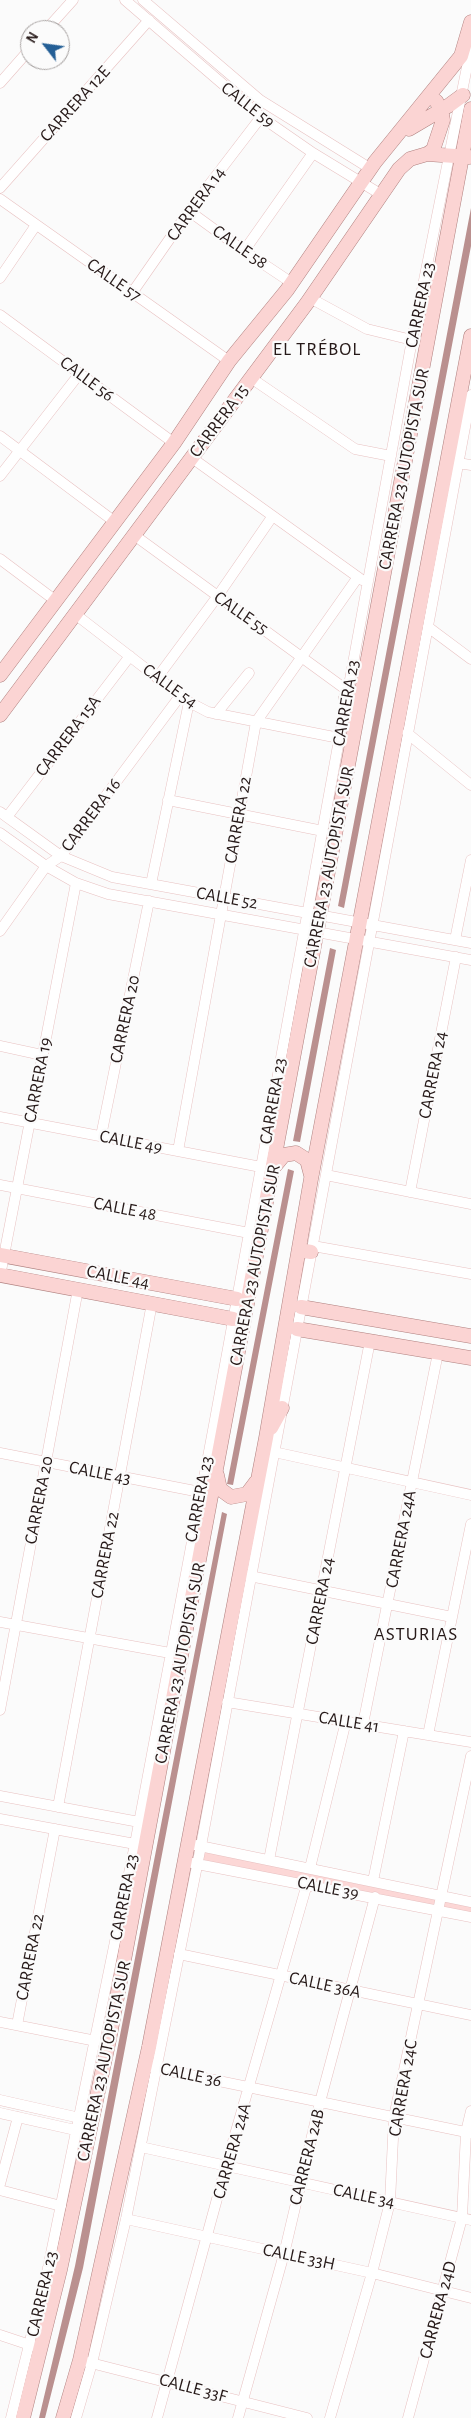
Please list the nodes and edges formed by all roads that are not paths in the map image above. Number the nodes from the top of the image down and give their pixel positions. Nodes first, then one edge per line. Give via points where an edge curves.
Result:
1 (73, 0) edge
2 (126, 0) edge
3 (143, 0) edge
4 (55, 20) edge
5 (149, 20) junction
6 (471, 22) edge
7 (471, 47) edge
8 (20, 60) edge
9 (0, 83) edge
10 (431, 94) junction
11 (463, 95) junction
12 (260, 100) junction
13 (441, 108) junction
14 (471, 109) edge
15 (257, 114) junction
16 (397, 137) junction
17 (313, 153) junction
18 (427, 154) junction
19 (461, 156) edge
20 (371, 169) junction
21 (362, 182) junction
22 (0, 188) edge
23 (382, 195) junction
24 (0, 199) edge
25 (189, 211) junction
26 (36, 225) junction
27 (244, 251) junction
28 (0, 278) edge
29 (292, 283) junction
30 (132, 293) junction
31 (310, 298) junction
32 (0, 315) edge
33 (471, 336) edge
34 (412, 340) junction
35 (229, 361) junction
36 (80, 374) junction
37 (252, 378) junction
38 (471, 395) edge
39 (0, 436) edge
40 (451, 442) junction
41 (174, 443) junction
42 (20, 450) junction
43 (391, 456) junction
44 (192, 458) junction
45 (463, 462) edge
46 (0, 476) edge
47 (453, 489) junction
48 (439, 504) junction
49 (272, 517) junction
50 (115, 522) junction
51 (134, 535) junction
52 (1, 562) edge
53 (358, 577) junction
54 (367, 583) junction
55 (217, 597) junction
56 (56, 601) junction
57 (75, 614) junction
58 (428, 627) junction
59 (130, 656) junction
60 (302, 656) junction
61 (471, 659) edge
62 (249, 673) dead end
63 (0, 675) edge
64 (157, 678) junction
65 (347, 694) junction
66 (184, 699) junction
67 (360, 702) junction
68 (216, 714) junction
69 (0, 715) edge
70 (256, 722) junction
71 (407, 733) junction
72 (339, 738) junction
73 (393, 752) junction
74 (401, 768) junction
75 (471, 785) edge
76 (168, 800) junction
77 (3, 814) edge
78 (239, 814) junction
79 (391, 822) junction
80 (323, 831) junction
81 (0, 833) edge
82 (376, 838) junction
83 (61, 856) junction
84 (471, 860) edge
85 (46, 866) junction
86 (76, 884) junction
87 (151, 884) junction
88 (224, 897) junction
89 (149, 901) junction
90 (221, 913) junction
91 (314, 914) junction
92 (366, 923) junction
93 (311, 930) junction
94 (0, 931) edge
95 (363, 940) junction
96 (455, 940) junction
97 (471, 943) edge
98 (456, 958) junction
99 (471, 960) edge
100 (0, 1046) edge
101 (42, 1055) junction
102 (0, 1117) edge
103 (29, 1123) junction
104 (101, 1136) junction
105 (178, 1151) junction
106 (267, 1170) junction
107 (326, 1175) junction
108 (311, 1179) junction
109 (0, 1186) edge
110 (17, 1189) junction
111 (410, 1192) junction
112 (471, 1204) edge
113 (249, 1233) junction
114 (308, 1249) junction
115 (2, 1256) edge
116 (250, 1260) junction
117 (471, 1274) edge
118 (0, 1275) edge
119 (78, 1289) junction
120 (237, 1299) junction
121 (152, 1303) junction
122 (301, 1307) junction
123 (233, 1319) junction
124 (397, 1322) junction
125 (297, 1329) junction
126 (471, 1336) edge
127 (370, 1341) junction
128 (392, 1345) junction
129 (438, 1353) junction
130 (471, 1358) edge
131 (229, 1370) junction
132 (278, 1370) junction
133 (285, 1392) junction
134 (282, 1408) junction
135 (266, 1438) junction
136 (274, 1452) junction
137 (0, 1453) edge
138 (46, 1462) junction
139 (216, 1466) junction
140 (346, 1468) junction
141 (258, 1475) junction
142 (120, 1476) junction
143 (412, 1482) junction
144 (200, 1492) junction
145 (471, 1495) edge
146 (471, 1524) edge
147 (469, 1546) edge
148 (193, 1566) junction
149 (245, 1575) junction
150 (322, 1590) junction
151 (388, 1604) junction
152 (452, 1616) junction
153 (0, 1622) edge
154 (16, 1625) junction
155 (90, 1637) junction
156 (170, 1652) junction
157 (227, 1702) junction
158 (0, 1710) edge
159 (297, 1714) junction
160 (346, 1722) junction
161 (363, 1724) junction
162 (404, 1731) junction
163 (428, 1735) junction
164 (471, 1742) edge
165 (471, 1756) edge
166 (0, 1796) edge
167 (58, 1807) junction
168 (0, 1819) edge
169 (139, 1822) junction
170 (55, 1829) junction
171 (135, 1844) junction
172 (194, 1845) junction
173 (269, 1860) junction
174 (191, 1862) junction
175 (310, 1868) junction
176 (373, 1881) junction
177 (307, 1884) junction
178 (442, 1895) junction
179 (375, 1897) junction
180 (471, 1902) edge
181 (438, 1911) junction
182 (471, 1917) edge
183 (179, 1954) junction
184 (282, 1976) junction
185 (350, 1990) junction
186 (418, 2004) junction
187 (471, 2015) edge
188 (0, 2022) edge
189 (17, 2025) junction
190 (96, 2041) junction
191 (151, 2067) junction
192 (250, 2087) junction
193 (0, 2100) edge
194 (320, 2102) junction
195 (471, 2111) edge
196 (0, 2113) edge
197 (18, 2117) junction
198 (394, 2117) junction
199 (80, 2118) junction
200 (84, 2131) junction
201 (469, 2132) edge
202 (141, 2147) junction
203 (226, 2166) junction
204 (300, 2182) junction
205 (0, 2184) edge
206 (0, 2190) edge
207 (390, 2202) junction
208 (61, 2206) junction
209 (126, 2219) junction
210 (467, 2219) edge
211 (208, 2238) junction
212 (284, 2254) junction
213 (54, 2269) junction
214 (372, 2273) junction
215 (444, 2292) junction
216 (471, 2298) edge
217 (0, 2335) edge
218 (35, 2347) junction
219 (86, 2361) junction
220 (167, 2382) junction
221 (243, 2401) junction
222 (11, 2418) edge
223 (23, 2418) edge
224 (63, 2418) edge
225 (76, 2418) edge
226 (157, 2418) edge
227 (238, 2418) edge
228 (307, 2418) edge
229 (330, 2418) edge
230 (408, 2418) edge

1 - 4 street
2 - 5 street, CALLE 59
3 - 12 street, CALLE 59
5 - 15 street, CALLE 59
5 - 22 street, CARRERA 12E
6 - 10 main road, CARRERA 15 via 461,56
7 - 11 street, CARRERA 23
8 - 9 street
10 - 13 main road
10 - 16 main road, CARRERA 15
11 - 13 main road
11 - 19 street, CARRERA 23
12 - 15 street, CARRERA 14
12 - 20 street, CALLE 59
13 - 16 main road
13 - 18 main road via 443,120 433,150
14 - 19 main road, CARRERA 23 AUTOPISTA SUR
15 - 17 street, CALLE 59
15 - 25 street, CARRERA 14
16 - 20 main road, CARRERA 15
17 - 21 street, CALLE 59
17 - 27 street
18 - 19 main road, CARRERA 15
18 - 23 main road, CARRERA 15 via 404,164
19 - 34 street, CARRERA 23
19 - 67 main road, CARRERA 23 AUTOPISTA SUR
20 - 21 main road, CARRERA 15
21 - 23 street, CALLE 59
21 - 29 main road, CARRERA 15
23 - 31 main road, CARRERA 15
24 - 26 street, CALLE 57
25 - 27 street, CALLE 58
25 - 30 street, CARRERA 14
26 - 28 street
26 - 30 street, CALLE 57
27 - 29 street, CALLE 58
29 - 35 main road, CARRERA 15
30 - 35 street, CALLE 57
31 - 34 street via 367,329
31 - 37 main road, CARRERA 15
32 - 36 street, CALLE 56
33 - 40 main road
34 - 43 street, CARRERA 23
35 - 41 main road, CARRERA 15
36 - 41 street, CALLE 56
36 - 42 street
37 - 43 street via 355,449
37 - 44 main road, CARRERA 15
38 - 45 street
39 - 42 street
40 - 45 main road
40 - 48 main road
41 - 50 main road, CARRERA 15
42 - 46 street
42 - 50 street
43 - 54 street, CARRERA 23
44 - 49 street
44 - 51 main road, CARRERA 15
45 - 47 street
47 - 48 main road
47 - 58 street
48 - 73 main road
49 - 53 street
49 - 55 street
50 - 56 main road, CARRERA 15
51 - 55 street, CALLE 55
51 - 57 main road, CARRERA 15
52 - 56 street
53 - 54 street
53 - 60 street, CARRERA 22
54 - 65 street, CARRERA 23
55 - 60 street, CALLE 55
55 - 64 street
56 - 63 main road, CARRERA 15
57 - 59 street, CALLE 54
57 - 69 main road, CARRERA 15
58 - 61 street
58 - 71 street
59 - 64 street, CALLE 54
59 - 77 street, CARRERA 15A
60 - 65 street, CALLE 55
60 - 70 street, CARRERA 22
62 - 68 street
64 - 66 street, CALLE 54
65 - 67 main road
65 - 72 street, CARRERA 23
66 - 68 street, CALLE 54
66 - 76 street
66 - 83 street, CARRERA 16
67 - 91 main road, CARRERA 23 AUTOPISTA SUR
68 - 70 street, CALLE 54
70 - 72 street, CALLE 54
70 - 78 street, CARRERA 22
71 - 74 street
71 - 75 street
72 - 80 street, CARRERA 23
73 - 74 main road
73 - 82 main road
74 - 79 street
76 - 78 street
76 - 87 street
77 - 83 street, CALLE 52
78 - 80 street
78 - 88 street, CARRERA 22
79 - 82 main road
79 - 92 street
80 - 91 street, CARRERA 23
81 - 85 street, CALLE 52
82 - 92 main road
83 - 85 street, CARRERA 16
83 - 87 street, CALLE 52 via 112,877
84 - 96 street
85 - 86 street, CALLE 52
85 - 94 street, CARRERA 16
86 - 89 street, CALLE 52
86 - 101 street, CARRERA 19
87 - 88 street, CALLE 52
88 - 90 street, CARRERA 22
88 - 91 street, CALLE 52
89 - 90 street, CALLE 52
89 - 104 street, CARRERA 20
90 - 93 street, CALLE 52
90 - 105 street, CARRERA 22
91 - 92 street, CALLE 52
91 - 93 main road, CARRERA 23 AUTOPISTA SUR
92 - 95 main road
92 - 96 street, CALLE 52
93 - 95 street, CALLE 52
93 - 106 main road, CARRERA 23 AUTOPISTA SUR
95 - 98 street, CALLE 52
95 - 107 street
95 - 108 main road
96 - 97 street, CALLE 52
98 - 99 street, CALLE 52
98 - 111 street, CARRERA 24
100 - 101 street
101 - 103 street, CARRERA 19
102 - 103 street, CALLE 49
103 - 104 street, CALLE 49
103 - 110 street, CARRERA 19
104 - 105 street, CALLE 49
105 - 106 street, CALLE 49
106 - 108 main road via 287,1153 296,1153 309,1163
106 - 113 street, CARRERA 23
106 - 116 main road, CARRERA 23 AUTOPISTA SUR
107 - 111 street
107 - 114 street
108 - 114 main road
109 - 110 street, CALLE 48
110 - 113 street, CALLE 48
110 - 115 street, CARRERA 19
111 - 112 street
113 - 116 street, CARRERA 23
114 - 117 street
114 - 122 street
114 - 132 main road
115 - 118 street, CARRERA 19
115 - 120 main road, CALLE 44
116 - 120 street, CARRERA 23
116 - 131 main road, CARRERA 23 AUTOPISTA SUR
118 - 119 main road, CALLE 44
119 - 121 main road, CALLE 44
119 - 138 street, CARRERA 20
120 - 123 street, CARRERA 23
121 - 123 main road, CALLE 44
121 - 142 street, CARRERA 22
122 - 124 main road
122 - 125 street
123 - 131 street, CARRERA 23
124 - 126 main road
124 - 128 main road
125 - 127 main road
125 - 133 street
127 - 128 main road
127 - 140 street, CARRERA 24
128 - 129 main road
129 - 130 main road
129 - 143 street, CARRERA 24A
131 - 139 main road, CARRERA 23 AUTOPISTA SUR
131 - 144 street, CARRERA 23
132 - 133 main road
132 - 135 main road
133 - 134 street
134 - 135 main road
134 - 136 street
135 - 141 main road
136 - 140 street
136 - 149 street
137 - 138 street, CALLE 43
138 - 142 street, CALLE 43
138 - 154 street, CARRERA 20
139 - 141 main road via 220,1490 231,1497 241,1497 250,1492
139 - 148 main road, CARRERA 23 AUTOPISTA SUR
140 - 143 street
140 - 150 street, CARRERA 24
141 - 149 main road
142 - 144 street, CALLE 43
142 - 155 street, CARRERA 22
143 - 145 street
143 - 151 street, CARRERA 24A
144 - 148 street, CARRERA 23
146 - 147 street
147 - 152 street
148 - 156 street, CARRERA 23
148 - 200 main road, CARRERA 23 AUTOPISTA SUR
149 - 150 street
149 - 157 street
149 - 172 main road
150 - 151 street
150 - 159 street, CARRERA 24
151 - 152 street
151 - 161 street, CARRERA 24A
152 - 163 street
153 - 154 street
154 - 155 street
154 - 158 street, CARRERA 20
155 - 156 street
155 - 167 street, CARRERA 22
156 - 169 street, CARRERA 23
157 - 159 street, CALLE 41
157 - 172 street
159 - 160 street, CALLE 41
159 - 173 street, CARRERA 24
160 - 161 street, CALLE 41
160 - 175 street
161 - 162 street, CALLE 41
162 - 163 street, CALLE 41
162 - 176 street
163 - 164 street, CALLE 41
165 - 178 street, CARRERA 24C
166 - 167 street
167 - 169 street
168 - 170 street
169 - 171 street, CARRERA 23
170 - 171 street
170 - 189 street, CARRERA 22
171 - 190 street, CARRERA 23
172 - 173 street, CALLE 39
172 - 174 main road
173 - 175 street, CALLE 39
174 - 177 street, CALLE 39
174 - 183 street
174 - 191 main road
175 - 176 street, CALLE 39
176 - 178 street, CALLE 39
177 - 179 street, CALLE 39
177 - 184 street, CARRERA 24A
178 - 180 street, CALLE 39
178 - 181 street, CARRERA 24C
179 - 181 street, CALLE 39
179 - 185 street, CARRERA 24B
181 - 182 street, CALLE 39
181 - 186 street, CARRERA 24C
183 - 184 street, CALLE 36A
183 - 191 street
184 - 185 street, CALLE 36A
184 - 192 street, CARRERA 24A
185 - 186 street, CALLE 36A
185 - 194 street, CARRERA 24B
186 - 187 street, CALLE 36A
186 - 198 street, CARRERA 24C
188 - 189 street
189 - 190 street
190 - 199 street, CARRERA 23
191 - 192 street, CALLE 36
191 - 202 street
191 - 219 main road
192 - 194 street, CALLE 36
192 - 203 street, CARRERA 24A
193 - 199 street
194 - 198 street, CALLE 36
194 - 204 street, CARRERA 24B
195 - 201 street, CARRERA 24D
196 - 197 street
197 - 200 street
197 - 205 street
198 - 201 street, CALLE 36
198 - 207 street, CARRERA 24C
199 - 200 street, CARRERA 23
200 - 208 street, CARRERA 23
200 - 213 main road, CARRERA 23 AUTOPISTA SUR
201 - 210 street, CARRERA 24D
202 - 203 street, CALLE 34
202 - 209 street
203 - 204 street, CALLE 34
203 - 211 street, CARRERA 24A
204 - 207 street, CALLE 34
204 - 212 street, CARRERA 24B
206 - 208 street
207 - 210 street, CALLE 34
207 - 214 street, CARRERA 24C
208 - 213 street, CARRERA 23
209 - 211 street, CALLE 33H
209 - 219 street
210 - 215 street, CARRERA 24D
211 - 212 street, CALLE 33H
211 - 220 street, CARRERA 24A
212 - 214 street, CALLE 33H
212 - 221 street, CARRERA 24B
213 - 218 main road, CARRERA 23 AUTOPISTA SUR
214 - 215 street, CALLE 33H
214 - 229 street, CARRERA 24C
215 - 216 street, CALLE 33H
215 - 230 street, CARRERA 24D
217 - 218 street
218 - 222 street, CARRERA 23
218 - 223 main road, CARRERA 23 AUTOPISTA SUR
219 - 220 street, CALLE 33F
219 - 224 main road
219 - 225 street
220 - 221 street, CALLE 33F
220 - 226 street, CARRERA 24A
221 - 227 street, CARRERA 24B
221 - 228 street, CALLE 33F

